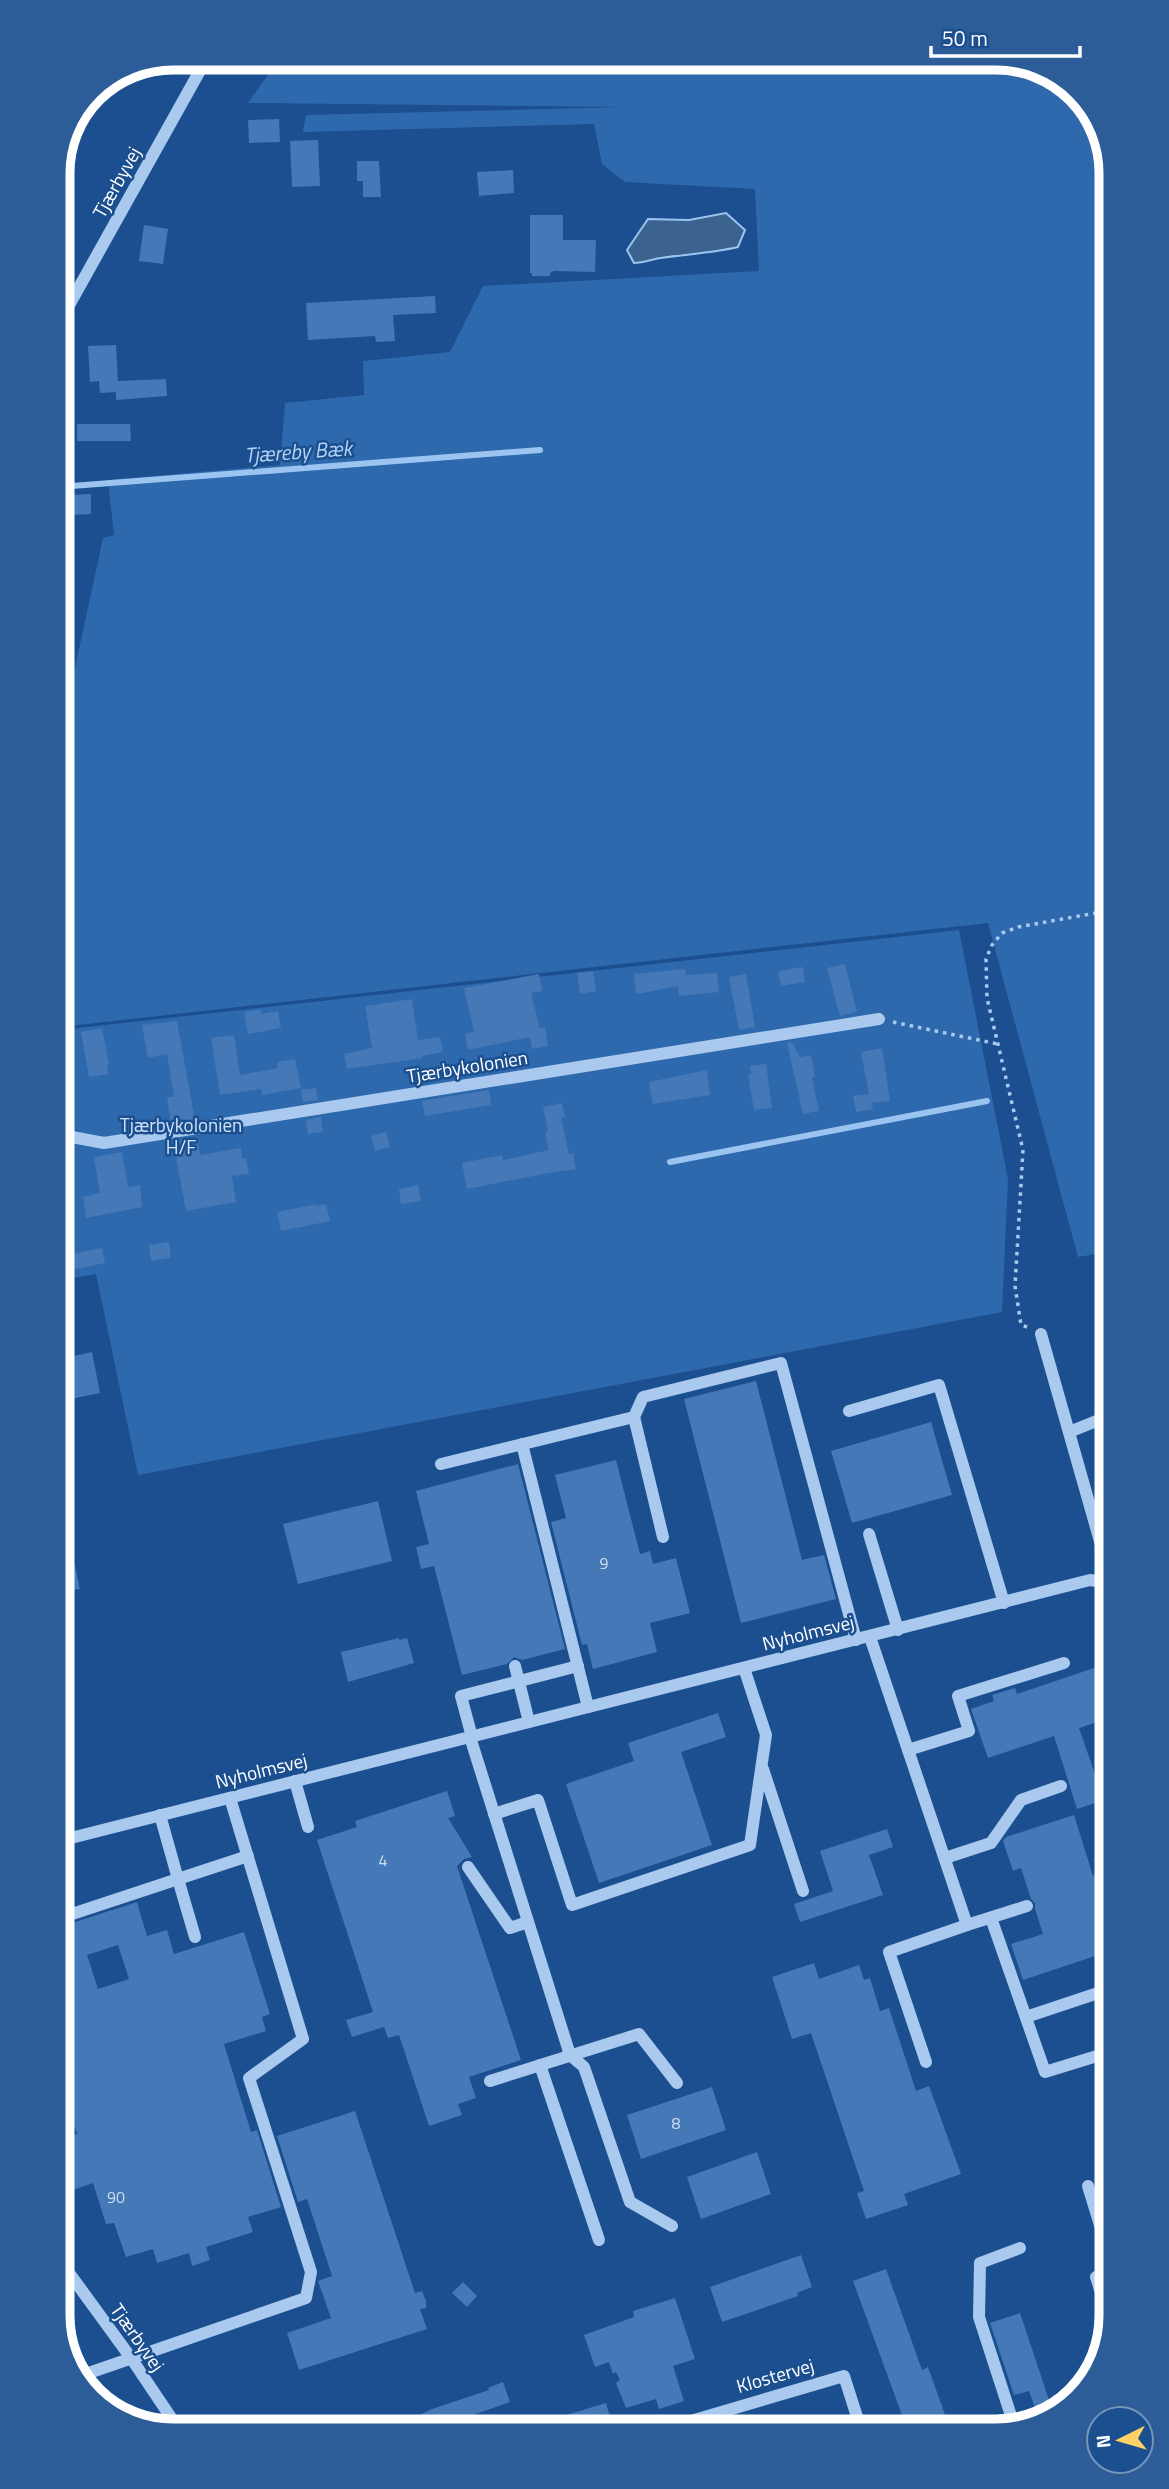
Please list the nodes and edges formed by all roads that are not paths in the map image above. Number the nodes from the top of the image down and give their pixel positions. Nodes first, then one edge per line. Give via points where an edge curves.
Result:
1 (200, 70) edge
2 (70, 303) edge
3 (879, 1019) road end
4 (70, 1137) edge
5 (1041, 1334) road end
6 (849, 1411) dead end
7 (634, 1417) junction
8 (1099, 1420) edge
9 (1069, 1432) junction
10 (522, 1444) junction
11 (441, 1464) dead end
12 (869, 1534) dead end
13 (663, 1537) dead end
14 (1099, 1538) edge
15 (1099, 1581) edge
16 (1004, 1602) junction
17 (898, 1630) junction
18 (870, 1637) junction
19 (856, 1640) junction
20 (1064, 1663) dead end
21 (515, 1666) dead end
22 (578, 1666) junction
23 (744, 1668) junction
24 (519, 1681) junction
25 (588, 1707) junction
26 (529, 1723) junction
27 (471, 1737) junction
28 (908, 1750) junction
29 (762, 1765) junction
30 (295, 1781) junction
31 (1061, 1786) dead end
32 (230, 1798) junction
33 (494, 1814) junction
34 (160, 1815) junction
35 (309, 1827) dead end
36 (70, 1838) edge
37 (248, 1856) junction
38 (945, 1858) junction
39 (468, 1867) dead end
40 (178, 1879) junction
41 (803, 1891) dead end
42 (1027, 1906) dead end
43 (70, 1915) edge
44 (991, 1918) junction
45 (528, 1922) junction
46 (968, 1925) junction
47 (195, 1937) dead end
48 (1099, 1993) edge
49 (1026, 2017) junction
50 (570, 2055) junction
51 (1099, 2056) edge
52 (926, 2062) dead end
53 (540, 2065) junction
54 (490, 2081) dead end
55 (677, 2083) dead end
56 (1088, 2186) dead end
57 (1099, 2222) edge
58 (672, 2226) dead end
59 (599, 2240) dead end
60 (1020, 2248) dead end
61 (70, 2274) edge
62 (131, 2358) junction
63 (87, 2373) edge
64 (1012, 2417) edge
65 (172, 2419) edge
66 (698, 2419) edge
67 (858, 2419) edge

1 - 2 street, Tjærbyvej
3 - 4 street, Tjærbykolonien via 104,1143
5 - 9 street
6 - 16 street via 939,1385
7 - 10 street
7 - 13 street
7 - 19 street via 643,1397 781,1363
8 - 9 street
9 - 14 street
10 - 11 street
10 - 22 street
12 - 17 street
15 - 16 street, Nyholmsvej
16 - 17 street, Nyholmsvej
17 - 18 street, Nyholmsvej
18 - 19 street, Nyholmsvej
18 - 28 street, Nyholmsvej
19 - 23 street, Nyholmsvej
20 - 28 street via 958,1696 969,1731
21 - 24 street
22 - 24 street
22 - 25 street
23 - 25 street, Nyholmsvej
23 - 29 street via 766,1735
24 - 26 street
24 - 27 street via 461,1696
25 - 26 street, Nyholmsvej
26 - 27 street, Nyholmsvej
27 - 30 street, Nyholmsvej
27 - 33 street
28 - 38 street, Nyholmsvej
29 - 33 street via 750,1845 572,1905 537,1800
29 - 41 street
30 - 32 street, Nyholmsvej
30 - 35 street
31 - 38 street via 1021,1800 991,1843
32 - 34 street, Nyholmsvej
32 - 37 street
33 - 45 street
34 - 36 street, Nyholmsvej
34 - 40 street
37 - 40 street
37 - 62 street via 303,2039 249,2078 311,2272 306,2298
38 - 46 street, Nyholmsvej
39 - 45 street via 510,1928
40 - 43 street
40 - 47 street
42 - 44 street
44 - 46 street
44 - 49 street
45 - 50 street
46 - 52 street via 889,1952
48 - 49 street
49 - 51 street via 1045,2072
50 - 53 street
50 - 55 street via 639,2034
50 - 58 street via 584,2067 630,2202
53 - 54 street
53 - 59 street
56 - 57 street
60 - 64 street via 980,2263 979,2317
61 - 62 street, Tjærbyvej
62 - 63 street
62 - 65 street, Tjærbyvej
66 - 67 street, Klostervej via 844,2376

